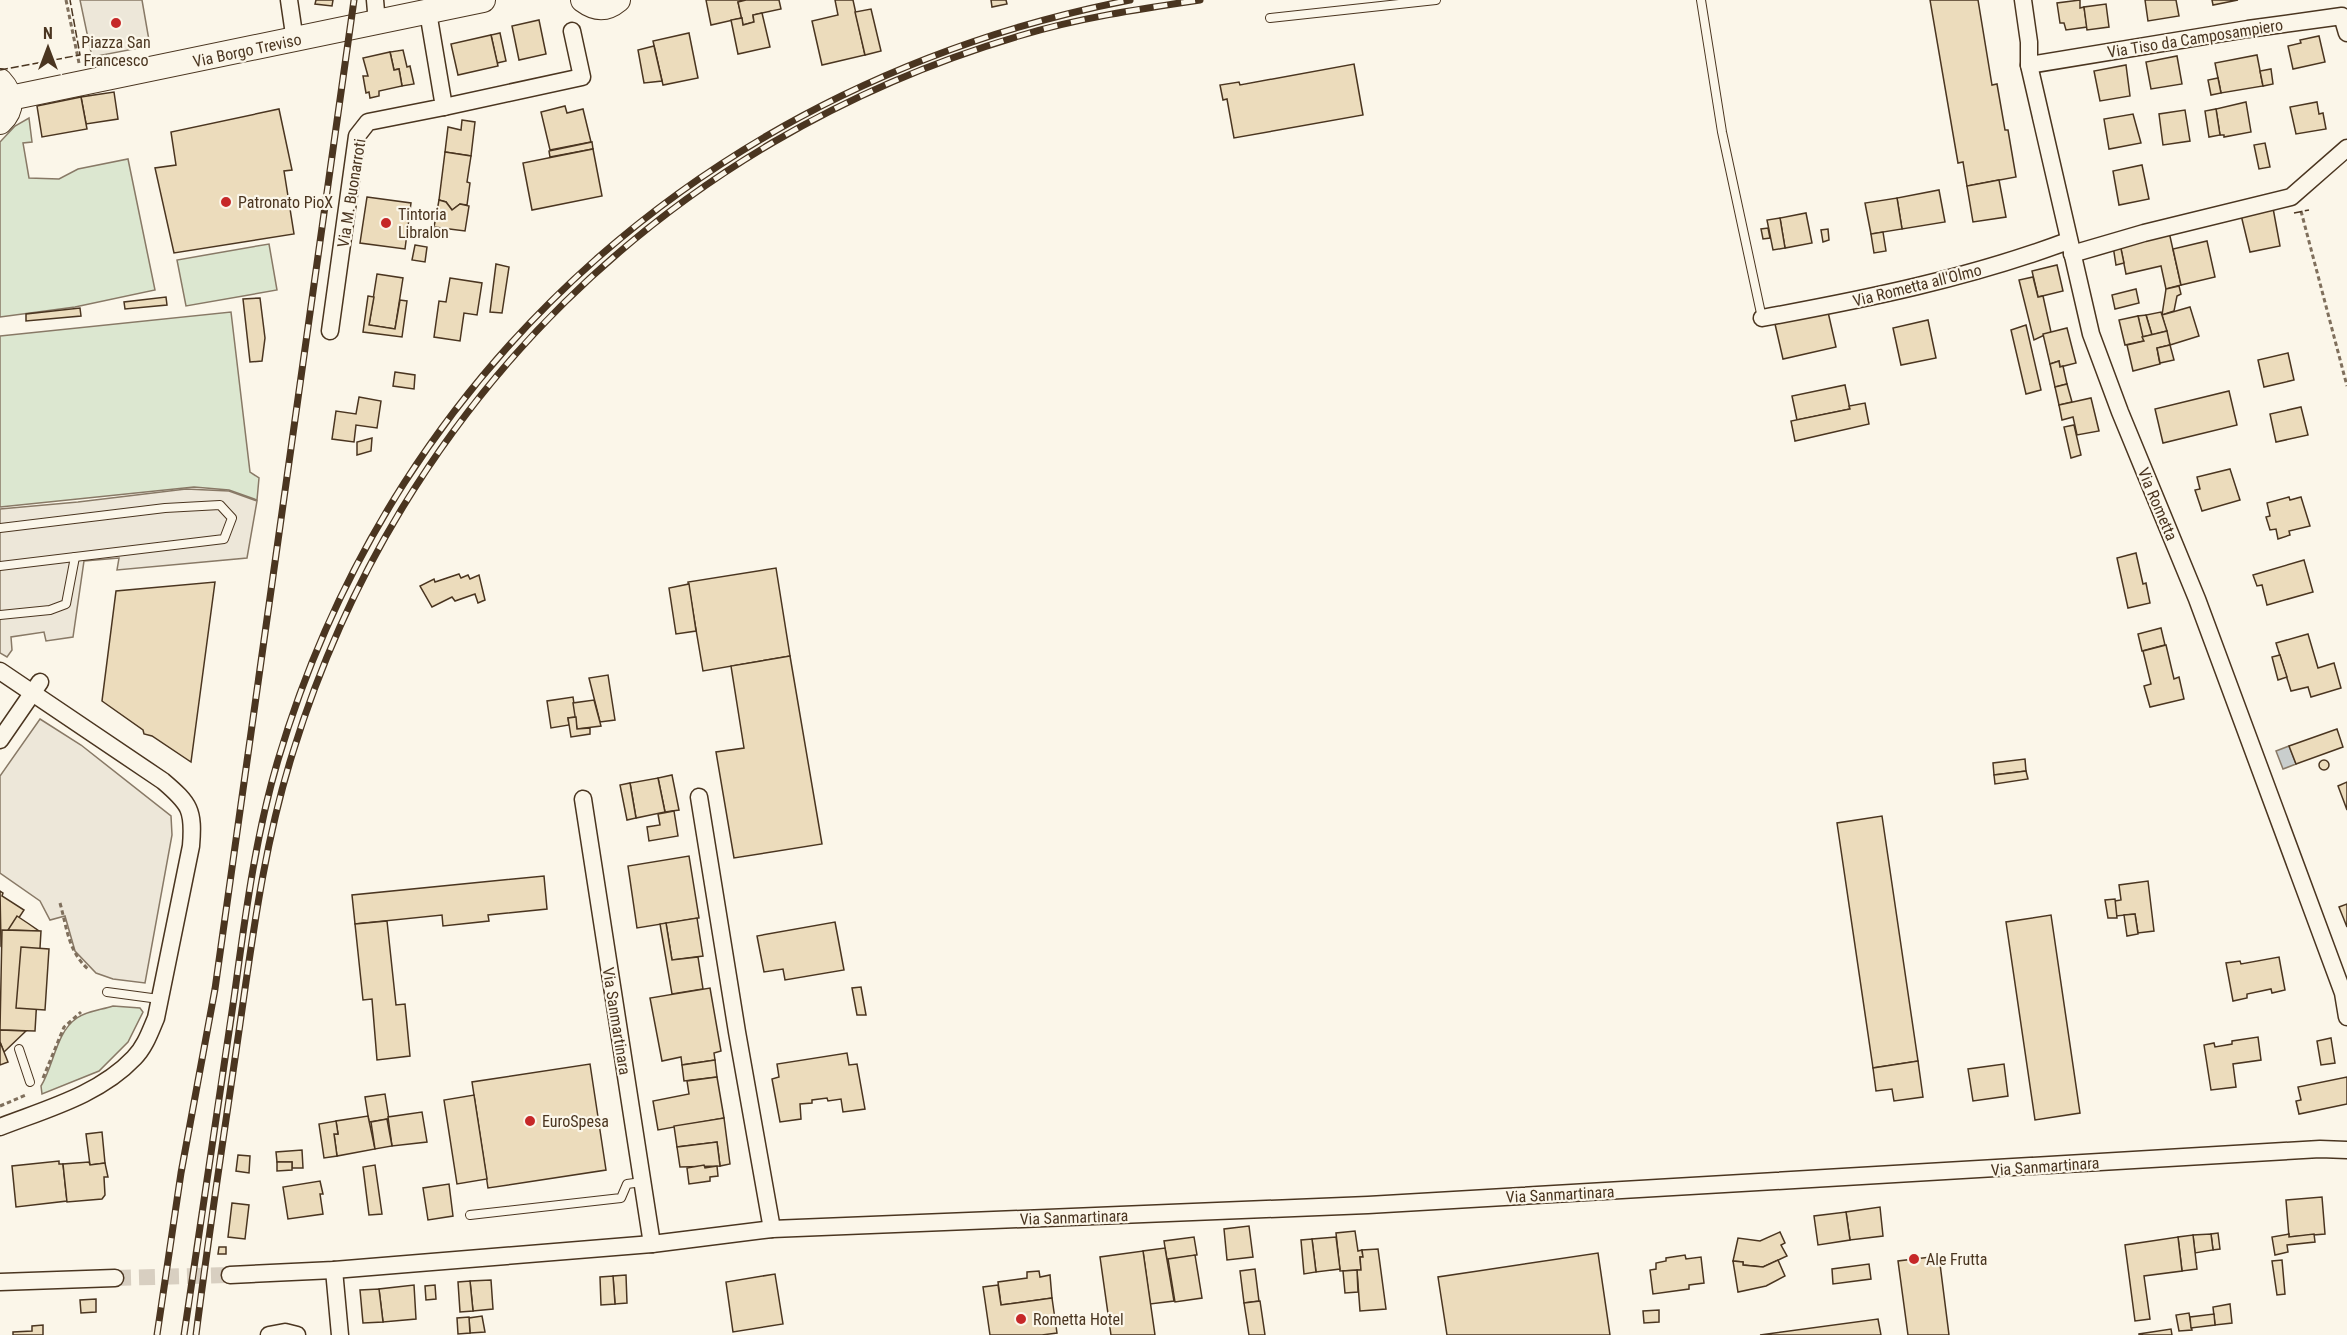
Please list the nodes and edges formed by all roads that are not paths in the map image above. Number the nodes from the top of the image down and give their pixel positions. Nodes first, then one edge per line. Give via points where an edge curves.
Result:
1 (289, 0) edge
2 (483, 0) edge
3 (583, 0) edge
4 (618, 0) edge
5 (1436, 0) edge
6 (1701, 0) edge
7 (2023, 0) edge
8 (376, 11) edge
9 (428, 12) junction
10 (1270, 18) dead end
11 (572, 31) dead end
12 (2347, 33) edge
13 (295, 41) junction
14 (2030, 65) junction
15 (5, 89) edge
16 (444, 107) junction
17 (0, 122) edge
18 (2347, 148) edge
19 (2070, 247) junction
20 (1762, 318) joint
21 (330, 331) dead end
22 (0, 528) edge
23 (75, 557) junction
24 (0, 566) edge
25 (0, 615) edge
26 (0, 671) edge
27 (36, 688) junction
28 (0, 740) edge
29 (699, 797) dead end
30 (583, 799) dead end
31 (107, 992) dead end
32 (2345, 996) edge
33 (159, 999) junction
34 (2347, 1017) edge
35 (19, 1048) dead end
36 (32, 1087) road end
37 (0, 1127) edge
38 (2347, 1150) edge
39 (642, 1182) junction
40 (470, 1215) dead end
41 (772, 1229) junction
42 (652, 1244) junction
43 (334, 1270) junction
44 (230, 1275) tunnel mouth
45 (115, 1278) tunnel mouth
46 (0, 1282) edge
47 (269, 1335) edge
48 (297, 1335) edge
49 (340, 1335) edge

1 - 13 street
2 - 9 street, Via Borgo Treviso
3 - 4 street via 603,8
5 - 10 lane
6 - 20 lane via 1722,132
7 - 14 street, Via Rometta
8 - 9 street, Via Borgo Treviso
8 - 13 street, Via Borgo Treviso
9 - 16 street
11 - 16 street, Via M. Buonarroti via 582,77
12 - 14 street, Via Tiso da Camposampiero via 2342,16
13 - 15 street, Via Borgo Treviso via 84,84
14 - 19 street, Via Rometta
15 - 17 street, Via Borgo Treviso via 10,108
16 - 21 street, Via M. Buonarroti via 368,122 357,136
18 - 19 street via 2291,197
19 - 20 street, Via Rometta all'Olmo via 1877,297
19 - 32 street, Via Rometta via 2103,368 2197,599
22 - 23 lane via 220,505 232,519 224,539
23 - 24 lane
23 - 25 lane via 66,604 50,610
26 - 27 street
27 - 28 street
27 - 33 street via 163,781 189,807 190,846
29 - 41 street
30 - 39 street, Via Sanmartinara
31 - 33 lane
32 - 34 street, Via Rometta
33 - 37 street via 148,1038 135,1057 111,1079
35 - 36 lane
38 - 41 street, Via Sanmartinara via 1368,1205
39 - 40 lane via 627,1184 621,1198
39 - 42 street, Via Sanmartinara
41 - 42 street, Via Sanmartinara
42 - 43 street, Via Sanmartinara
43 - 44 street, Via Sanmartinara
43 - 49 street
45 - 46 street
47 - 48 street

